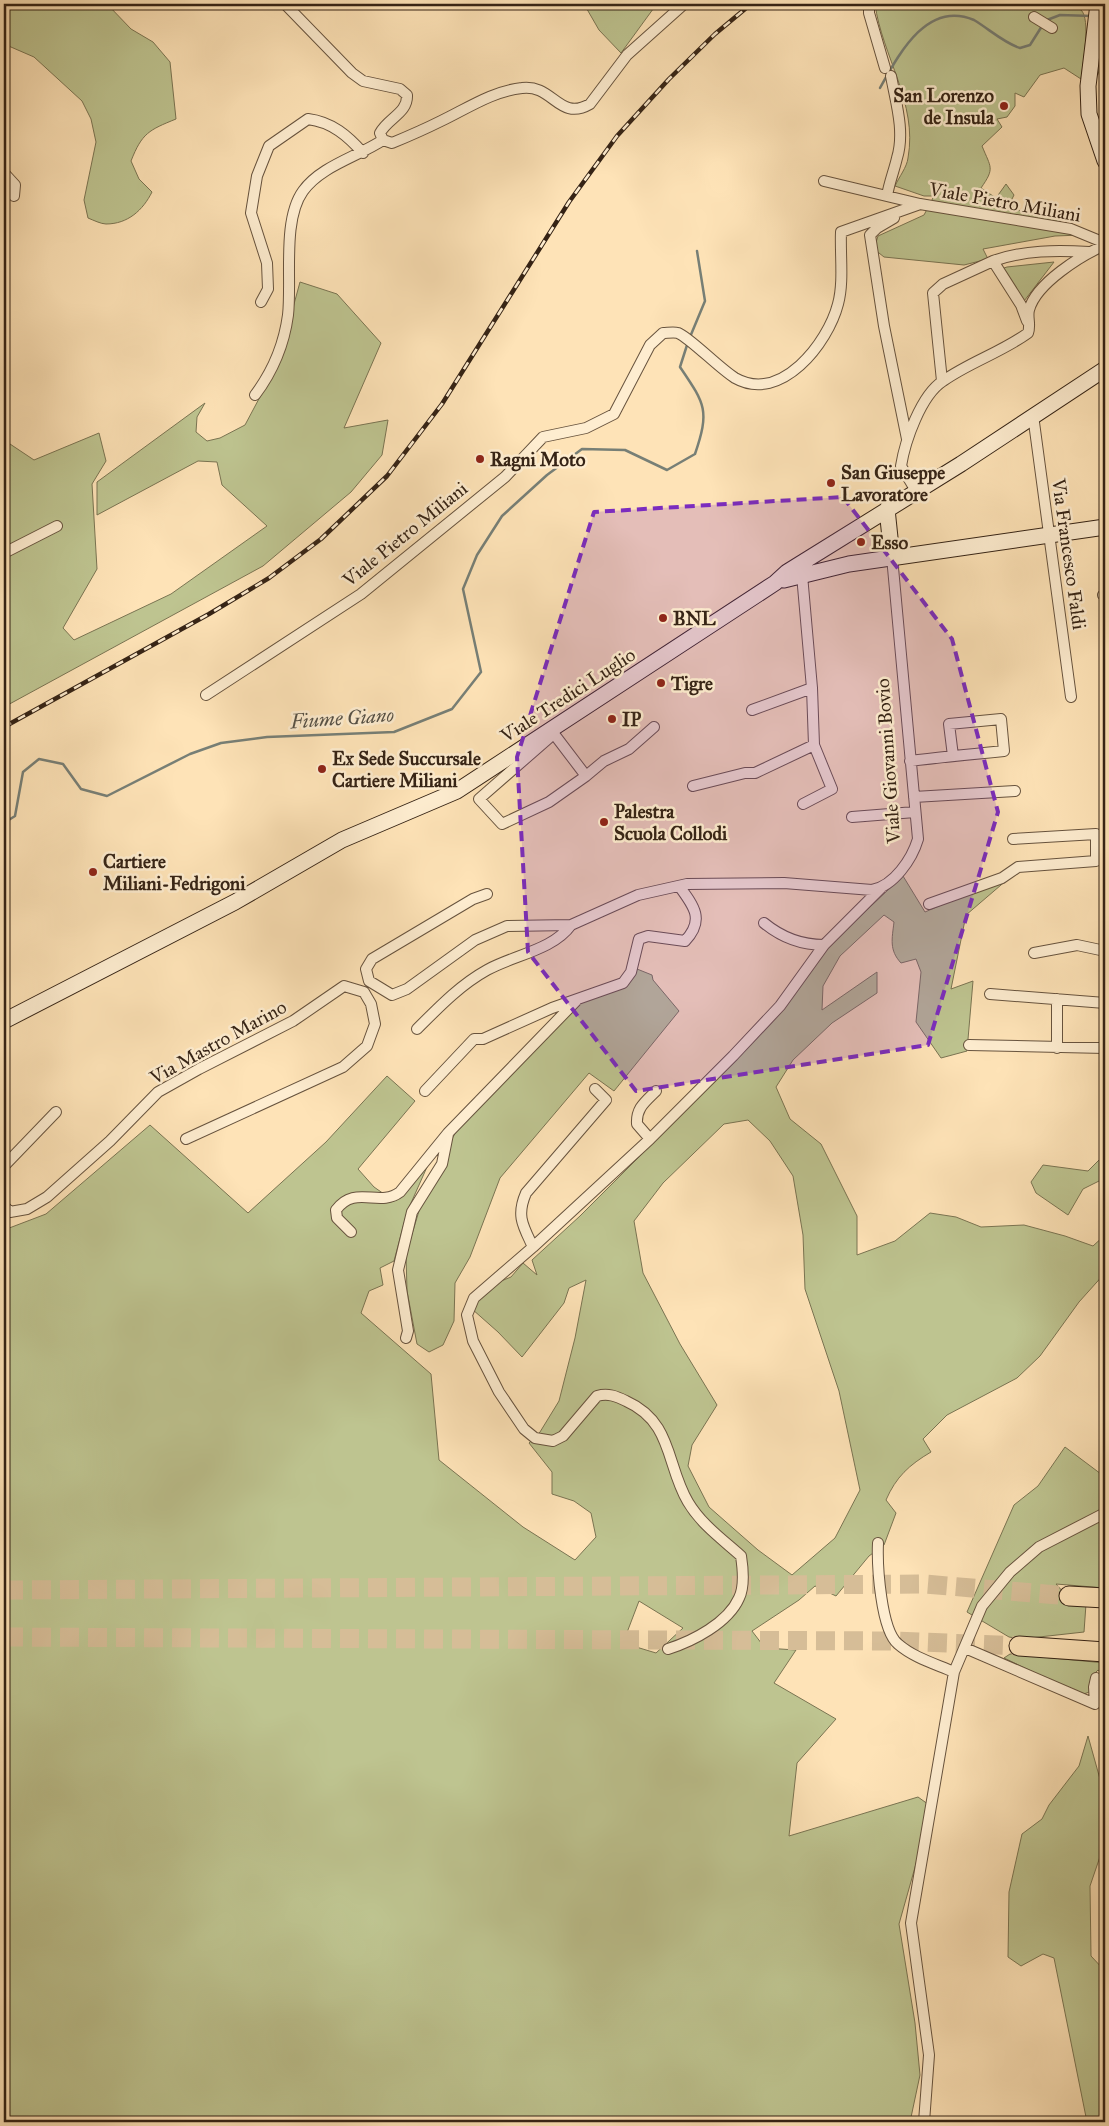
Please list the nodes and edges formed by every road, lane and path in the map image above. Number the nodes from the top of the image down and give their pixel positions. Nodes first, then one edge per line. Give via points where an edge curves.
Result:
1 (285, 4) edge
2 (684, 4) edge
3 (869, 4) edge
4 (1098, 4) edge
5 (1034, 17) dead end
6 (1052, 28) dead end
7 (383, 140) junction
8 (363, 153) junction
9 (1105, 160) edge
10 (4, 173) edge
11 (824, 181) dead end
12 (14, 196) dead end
13 (887, 196) junction
14 (920, 204) junction
15 (902, 210) junction
16 (1105, 244) edge
17 (1089, 252) junction
18 (993, 261) junction
19 (261, 302) dead end
20 (1030, 327) junction
21 (1105, 369) edge
22 (942, 381) junction
23 (255, 395) dead end
24 (1033, 415) junction
25 (907, 439) junction
26 (913, 486) junction
27 (887, 509) junction
28 (57, 526) dead end
29 (1105, 527) edge
30 (1049, 534) junction
31 (4, 553) edge
32 (892, 557) junction
33 (802, 575) junction
34 (775, 583) junction
35 (812, 688) junction
36 (206, 695) dead end
37 (1071, 697) dead end
38 (752, 710) dead end
39 (654, 728) dead end
40 (553, 732) junction
41 (814, 745) junction
42 (952, 756) junction
43 (910, 761) junction
44 (586, 776) junction
45 (693, 786) dead end
46 (1015, 791) dead end
47 (914, 797) junction
48 (803, 804) dead end
49 (915, 812) junction
50 (852, 817) dead end
51 (1012, 839) dead end
52 (679, 886) junction
53 (881, 888) junction
54 (487, 894) dead end
55 (929, 904) dead end
56 (764, 923) dead end
57 (571, 925) junction
58 (824, 945) junction
59 (1105, 951) edge
60 (1034, 953) dead end
61 (369, 981) junction
62 (364, 992) junction
63 (990, 994) dead end
64 (1057, 999) junction
65 (577, 1000) junction
66 (1105, 1003) edge
67 (4, 1021) edge
68 (417, 1029) dead end
69 (969, 1045) dead end
70 (1057, 1048) junction
71 (1105, 1048) edge
72 (595, 1088) dead end
73 (425, 1091) dead end
74 (656, 1091) dead end
75 (56, 1112) dead end
76 (448, 1133) junction
77 (186, 1139) dead end
78 (650, 1139) junction
79 (4, 1166) edge
80 (4, 1206) edge
81 (351, 1232) dead end
82 (533, 1247) junction
83 (406, 1338) dead end
84 (1105, 1514) edge
85 (878, 1543) dead end
86 (1069, 1596) tunnel mouth
87 (1105, 1598) edge
88 (1019, 1646) tunnel mouth
89 (965, 1648) junction
90 (668, 1649) dead end
91 (1105, 1652) edge
92 (954, 1672) junction
93 (1096, 1678) dead end
94 (924, 2122) edge

1 - 7 street via 352,73 376,85 400,89 407,95 408,103 401,112 384,124 380,133
2 - 7 street via 640,41 590,104 579,111 569,110 537,89 524,88 498,93 392,143
3 - 13 street via 901,133
4 - 9 main road via 1089,64 1089,114
5 - 6 street
7 - 8 street
8 - 19 street via 347,135 321,121 308,119 269,146 257,176 251,213 267,263 268,289
8 - 23 street via 320,174 302,192 290,224 288,314 282,346 266,381
10 - 12 street via 15,185
11 - 13 street
13 - 14 street
14 - 15 street, Viale Pietro Miliani
14 - 16 street, Viale Pietro Miliani via 1071,229
15 - 25 street via 870,235
15 - 36 street, Viale Pietro Miliani via 841,232 839,302 832,324 820,344 786,376 770,382 753,383 737,379 678,334 663,334 650,345 614,414 586,428 543,437 505,477 361,594
16 - 17 street
17 - 18 street via 1054,250
17 - 20 street via 1060,270 1038,295 1029,310
18 - 20 street via 1021,305
18 - 22 street via 943,284 933,293
20 - 22 street via 1020,339
21 - 24 main road
22 - 25 street via 929,395
24 - 26 main road
24 - 30 street, Via Francesco Faldi
25 - 26 street via 901,466
26 - 27 main road
27 - 32 main road, Viale Giovanni Bovio
27 - 34 main road via 787,572
28 - 31 street
29 - 30 main road
30 - 32 main road
30 - 37 street, Via Francesco Faldi
32 - 33 main road
32 - 43 street, Viale Giovanni Bovio
33 - 34 main road
33 - 35 street
34 - 40 main road, Viale Tredici Luglio
35 - 38 street
35 - 41 street
39 - 44 street via 629,749 604,761
40 - 44 street
40 - 44 street, Viale Tredici Luglio via 479,799 502,824 549,802
40 - 67 main road, Viale Tredici Luglio via 457,791 342,840 235,902
41 - 45 street via 755,774 745,772
41 - 48 street via 832,789
42 - 42 street via 1004,751 1001,719 949,724
42 - 43 street
43 - 47 street, Viale Giovanni Bovio
46 - 47 street
47 - 49 street, Viale Giovanni Bovio
49 - 50 street
49 - 53 street, Viale Giovanni Bovio via 918,839 914,854
51 - 55 street via 1096,834 1096,861 1018,867 1002,878
52 - 53 street via 740,882
52 - 57 street via 638,895
52 - 65 street via 692,903 697,919 694,932 685,942 648,936 640,939 631,972 623,983
53 - 58 street, Viale Giovanni Bovio
54 - 61 street via 473,899 372,959 366,969
56 - 58 street via 797,942
57 - 61 street via 507,926 475,940 407,989 392,995
57 - 68 street via 563,936 489,969 461,986
58 - 78 street, Viale Giovanni Bovio via 780,1006
59 - 60 street via 1077,946
61 - 62 street
62 - 77 street via 371,1004 375,1024 367,1046 343,1067
62 - 80 street, Via Mastro Marino via 344,986 293,1021 158,1092 110,1141 47,1197 27,1209 10,1212
63 - 64 street
64 - 66 street
64 - 70 street
65 - 73 street via 483,1039 474,1039
65 - 76 street
69 - 70 street
70 - 71 street
72 - 82 street via 606,1100 526,1193 521,1205 521,1221
74 - 78 street via 636,1114 636,1124
75 - 79 street
76 - 81 street via 393,1197 349,1197 340,1204 336,1210 337,1218
76 - 83 street via 442,1164 412,1212 398,1270 408,1331
78 - 82 street, Viale Giovanni Bovio
82 - 90 street, Viale Giovanni Bovio via 474,1298 467,1315 473,1341 504,1400 524,1429 540,1440 553,1441 563,1436 597,1396 616,1396 632,1403 651,1419 666,1439 688,1501 705,1524 741,1556 742,1591 739,1599 706,1632 686,1644
84 - 89 street via 1039,1547 1010,1572 982,1606
85 - 92 street via 877,1563 892,1637 907,1650
86 - 87 highway
88 - 91 highway
89 - 92 street
89 - 93 street via 1095,1704
92 - 94 street via 911,1923 929,2055

